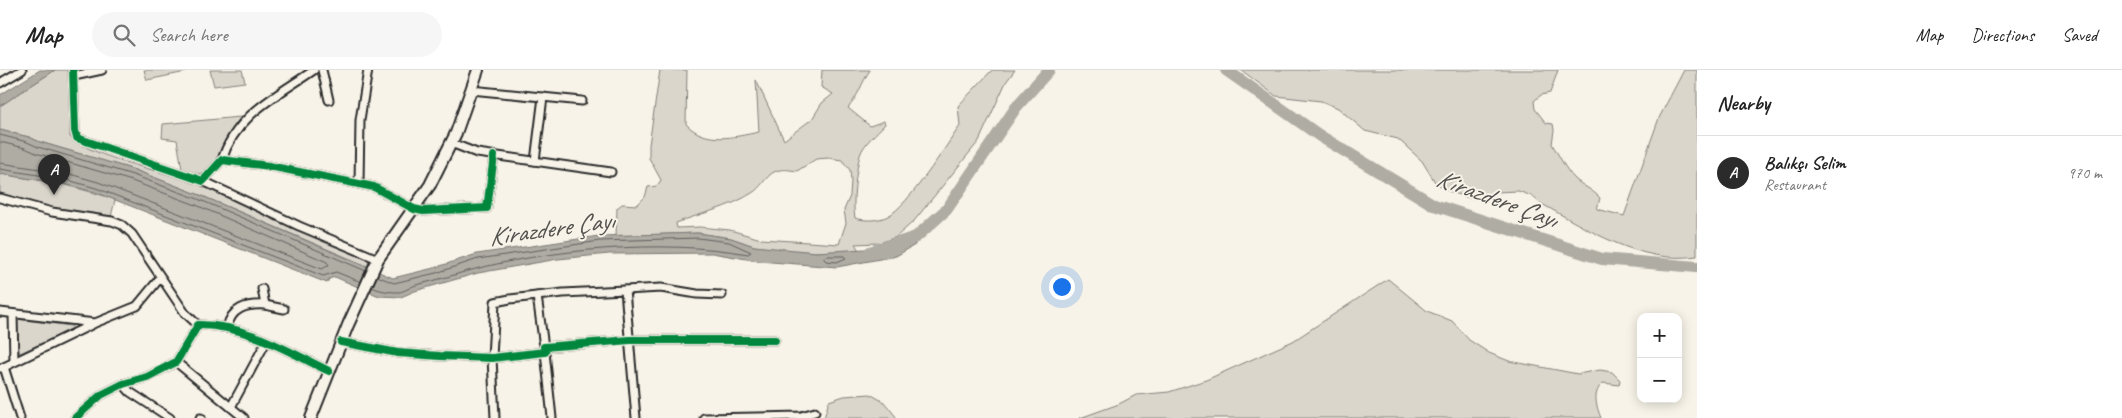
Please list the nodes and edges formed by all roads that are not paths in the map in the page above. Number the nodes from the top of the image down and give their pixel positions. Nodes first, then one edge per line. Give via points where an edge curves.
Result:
1 (22, 70) edge
2 (102, 70) edge
3 (314, 70) edge
4 (322, 70) edge
5 (368, 70) edge
6 (478, 70) edge
7 (73, 73) edge
8 (0, 83) edge
9 (471, 90) junction
10 (544, 97) junction
11 (329, 100) dead end
12 (582, 101) dead end
13 (451, 143) junction
14 (494, 156) junction
15 (222, 160) junction
16 (535, 161) junction
17 (612, 172) dead end
18 (203, 181) junction
19 (359, 184) junction
20 (0, 198) edge
21 (414, 209) junction
22 (378, 259) junction
23 (160, 278) junction
24 (262, 289) dead end
25 (625, 290) junction
26 (722, 295) dead end
27 (537, 296) junction
28 (265, 305) junction
29 (284, 309) dead end
30 (0, 312) edge
31 (12, 314) junction
32 (95, 323) junction
33 (198, 325) junction
34 (227, 328) junction
35 (630, 340) junction
36 (775, 340) dead end
37 (266, 342) junction
38 (341, 342) junction
39 (545, 350) junction
40 (492, 358) junction
41 (14, 361) junction
42 (176, 362) junction
43 (2, 368) edge
44 (329, 372) junction
45 (123, 384) junction
46 (234, 412) edge
47 (815, 412) dead end
48 (20, 418) edge
49 (75, 418) edge
50 (170, 418) edge
51 (244, 418) edge
52 (311, 418) edge
53 (495, 418) edge
54 (552, 418) edge
55 (636, 418) edge
56 (704, 418) edge

1 - 8 street
2 - 7 street
3 - 15 street via 248,115 228,144
4 - 11 street
5 - 19 street via 360,120
6 - 9 main road
7 - 18 street via 78,138
9 - 10 street
9 - 13 main road
10 - 12 street
10 - 16 street
13 - 14 street
13 - 21 main road
14 - 16 street
14 - 21 street via 487,208
15 - 18 street
15 - 19 street
16 - 17 street
18 - 22 street
19 - 21 street via 378,188
20 - 23 street via 38,209 122,225 132,234
21 - 22 main road
22 - 38 main road
23 - 32 street via 137,306
23 - 33 street via 185,313
24 - 28 street
25 - 26 street via 661,288
25 - 27 street
25 - 35 street
27 - 39 street
27 - 40 street via 495,302
28 - 29 street
28 - 34 street via 238,308
30 - 31 street
31 - 32 street
31 - 41 street
32 - 41 street
33 - 34 street
33 - 42 street
34 - 37 street
35 - 36 street
35 - 39 street
35 - 55 street
37 - 44 street
37 - 46 street
38 - 40 street via 398,353
38 - 44 main road
39 - 40 street
39 - 54 street
40 - 53 street
41 - 43 street
42 - 45 street via 148,377
42 - 46 street
43 - 48 street
44 - 52 main road
45 - 49 street via 101,395
45 - 50 street
46 - 51 street
47 - 56 street via 801,416

